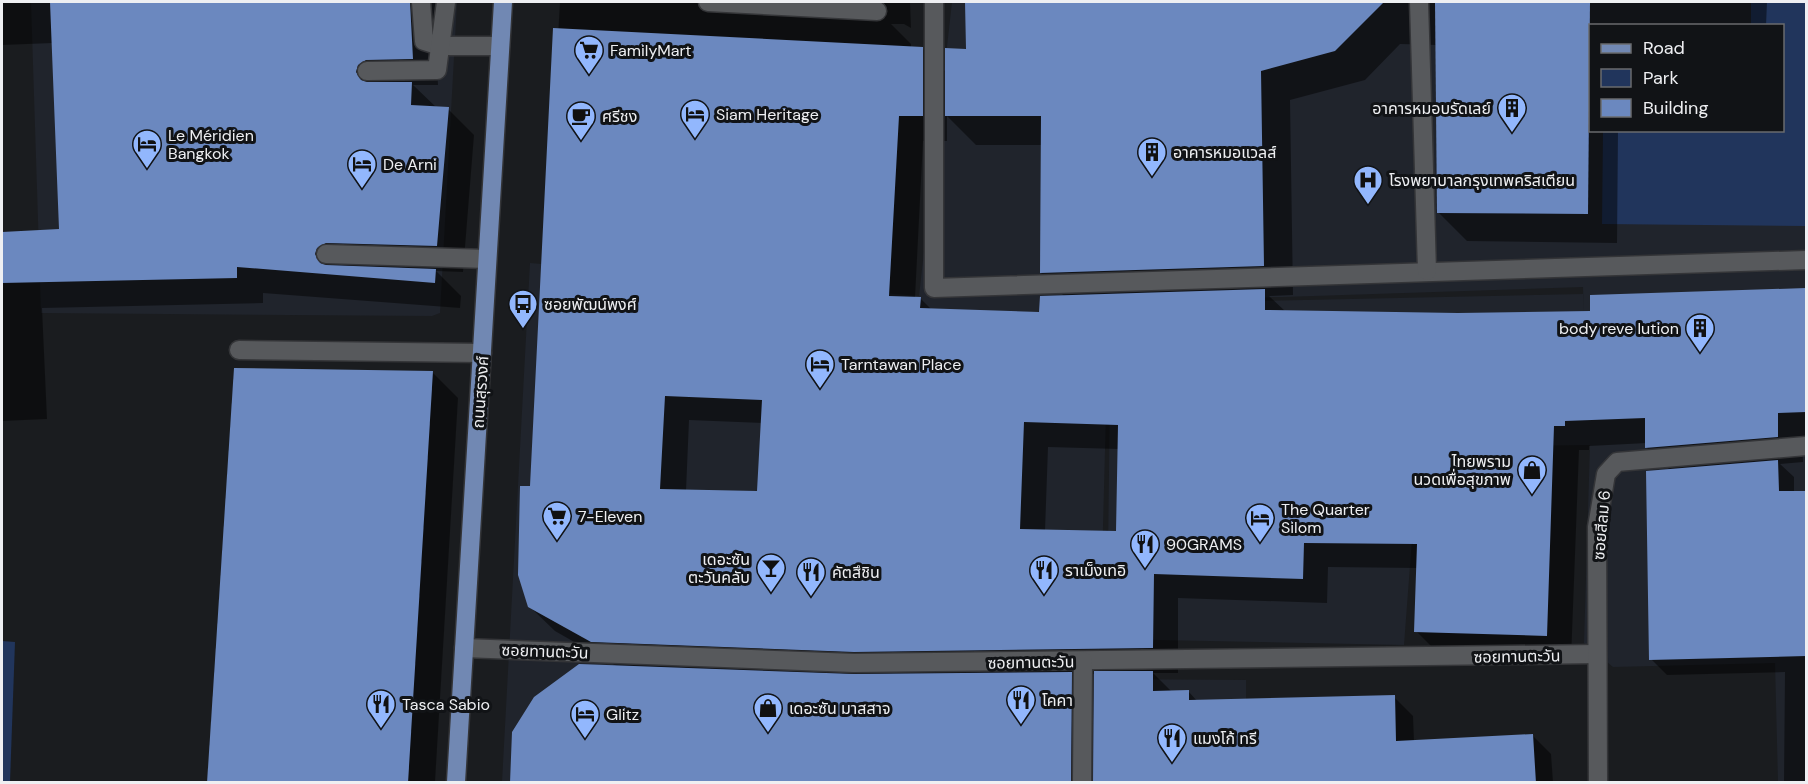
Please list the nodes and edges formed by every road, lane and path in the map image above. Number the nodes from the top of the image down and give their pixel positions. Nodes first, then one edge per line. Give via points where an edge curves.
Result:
1 (421, 2) edge
2 (446, 2) edge
3 (503, 2) edge
4 (708, 2) edge
5 (934, 2) edge
6 (1419, 2) edge
7 (877, 11) dead end
8 (440, 46) junction
9 (500, 46) junction
10 (367, 71) dead end
11 (326, 254) dead end
12 (487, 259) junction
13 (1806, 260) edge
14 (1427, 271) junction
15 (238, 350) dead end
16 (482, 353) junction
17 (1806, 446) edge
18 (464, 648) junction
19 (1597, 654) junction
20 (1083, 661) junction
21 (456, 783) edge
22 (1082, 783) edge
23 (1598, 783) edge

1 - 8 street via 422,40
2 - 8 street
3 - 9 main road, ถนนสุรวงศ์
4 - 7 street
5 - 14 street via 934,288
6 - 14 street
8 - 9 street
8 - 10 street via 437,70
9 - 12 main road, ถนนสุรวงศ์
11 - 12 street
12 - 16 main road, ถนนสุรวงศ์
13 - 14 street
15 - 16 street
16 - 18 main road, ถนนสุรวงศ์
17 - 19 street, ซอยสีลม 6 via 1617,462 1606,474 1597,527
18 - 20 street, ซอยทานตะวัน via 854,663
18 - 21 main road, ถนนสุรวงศ์
19 - 20 street, ซอยทานตะวัน
19 - 23 street, ซอยสีลม 6
20 - 22 street

